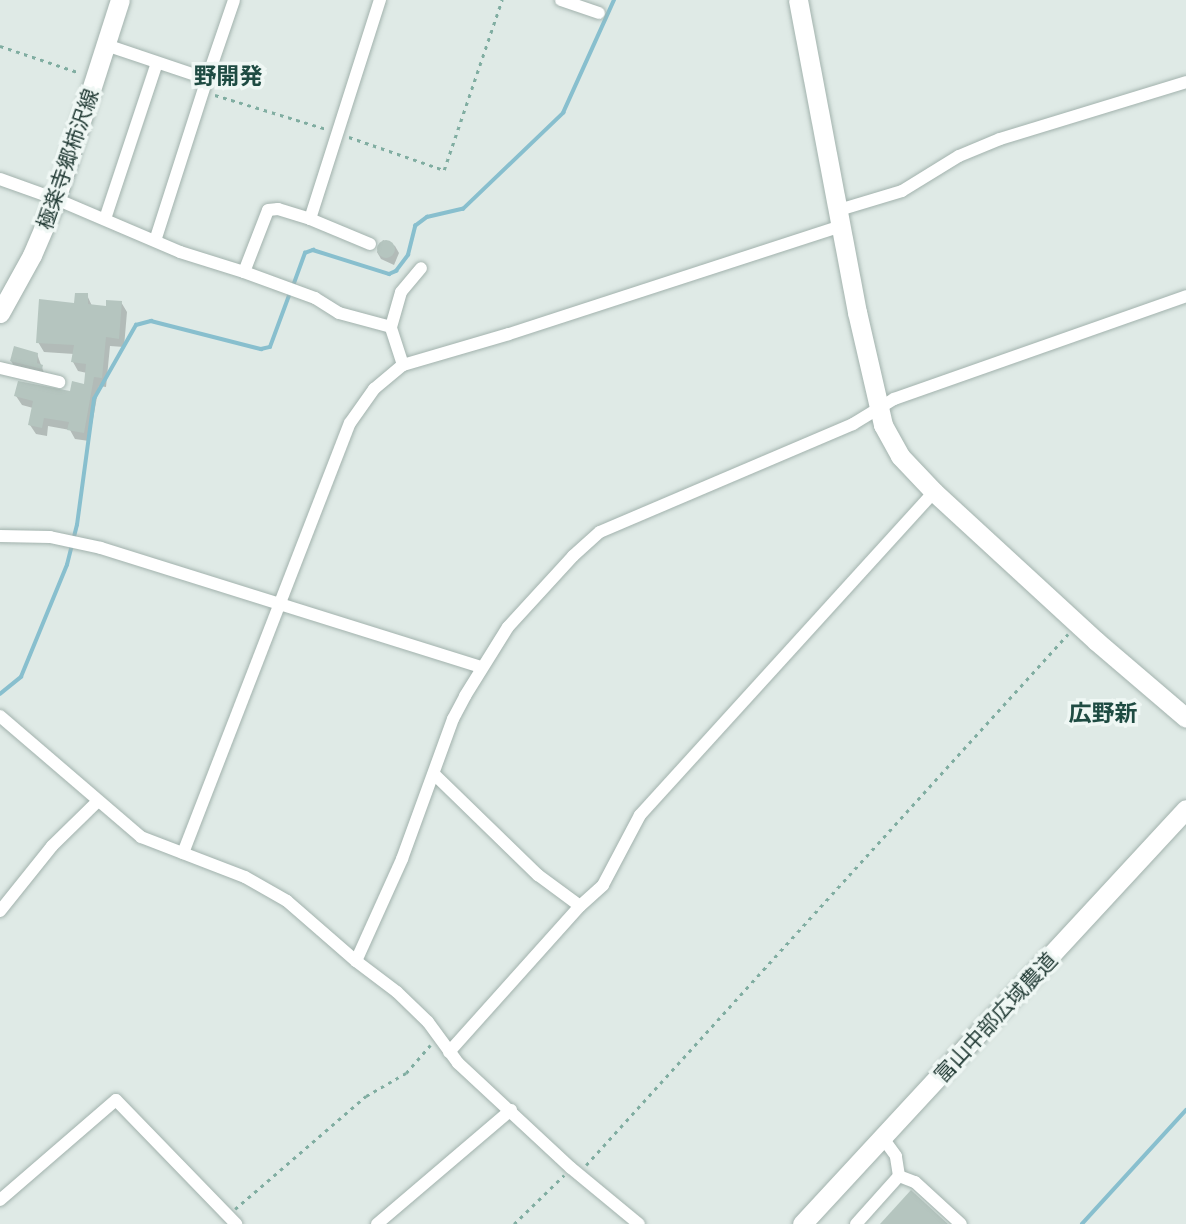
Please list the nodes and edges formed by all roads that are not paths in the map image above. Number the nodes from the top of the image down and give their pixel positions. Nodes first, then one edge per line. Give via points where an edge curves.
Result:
1 (120, 0) edge
2 (234, 0) edge
3 (380, 0) edge
4 (561, 0) edge
5 (799, 0) edge
6 (599, 13) dead end
7 (106, 45) junction
8 (157, 63) junction
9 (1186, 82) edge
10 (205, 85) junction
11 (0, 179) edge
12 (56, 199) junction
13 (840, 218) junction
14 (105, 219) junction
15 (310, 219) junction
16 (155, 241) junction
17 (370, 244) dead end
18 (421, 268) dead end
19 (244, 272) junction
20 (1186, 296) edge
21 (0, 313) edge
22 (391, 327) junction
23 (403, 365) junction
24 (0, 368) edge
25 (58, 382) dead end
26 (877, 408) junction
27 (934, 492) junction
28 (0, 536) edge
29 (281, 602) junction
30 (481, 667) junction
31 (0, 716) edge
32 (1186, 718) edge
33 (435, 775) junction
34 (98, 801) junction
35 (1186, 809) edge
36 (183, 853) junction
37 (580, 906) junction
38 (0, 911) edge
39 (356, 961) junction
40 (449, 1052) junction
41 (511, 1110) junction
42 (883, 1138) junction
43 (900, 1176) junction
44 (0, 1200) edge
45 (227, 1221) edge
46 (377, 1224) edge
47 (639, 1224) edge
48 (802, 1224) edge
49 (856, 1224) edge
50 (961, 1224) edge

1 - 7 street, 極楽寺郷柿沢線
2 - 10 street
3 - 15 street
4 - 6 street
5 - 13 street
7 - 8 street
7 - 12 street, 極楽寺郷柿沢線
8 - 10 street
8 - 14 street
9 - 13 street via 1000,139
10 - 16 street
11 - 12 street
12 - 14 street
12 - 21 street, 極楽寺郷柿沢線
13 - 23 street via 509,334
13 - 26 street
14 - 16 street
15 - 17 street
15 - 19 street via 268,210
16 - 19 street
18 - 22 street via 401,292
19 - 22 street via 315,298 339,313
20 - 26 street
22 - 23 street
23 - 29 street via 374,389 350,424
24 - 25 street
26 - 27 street via 900,456
26 - 30 street via 853,424 600,533 508,626
27 - 32 street
27 - 37 street via 640,815 603,885
28 - 29 street via 50,537 101,548
29 - 30 street
29 - 36 street
30 - 33 street via 453,719
31 - 34 street
33 - 37 street via 538,875
33 - 39 street
34 - 36 street via 141,837
34 - 38 street via 52,846
35 - 42 street, 富山中部広域農道
36 - 39 street via 245,877 287,901
37 - 40 street
39 - 40 street via 428,1022
40 - 41 street
41 - 46 street
41 - 47 street
42 - 43 street via 896,1156
42 - 48 street, 富山中部広域農道
43 - 49 street
43 - 50 street via 915,1182
44 - 45 street via 116,1100

